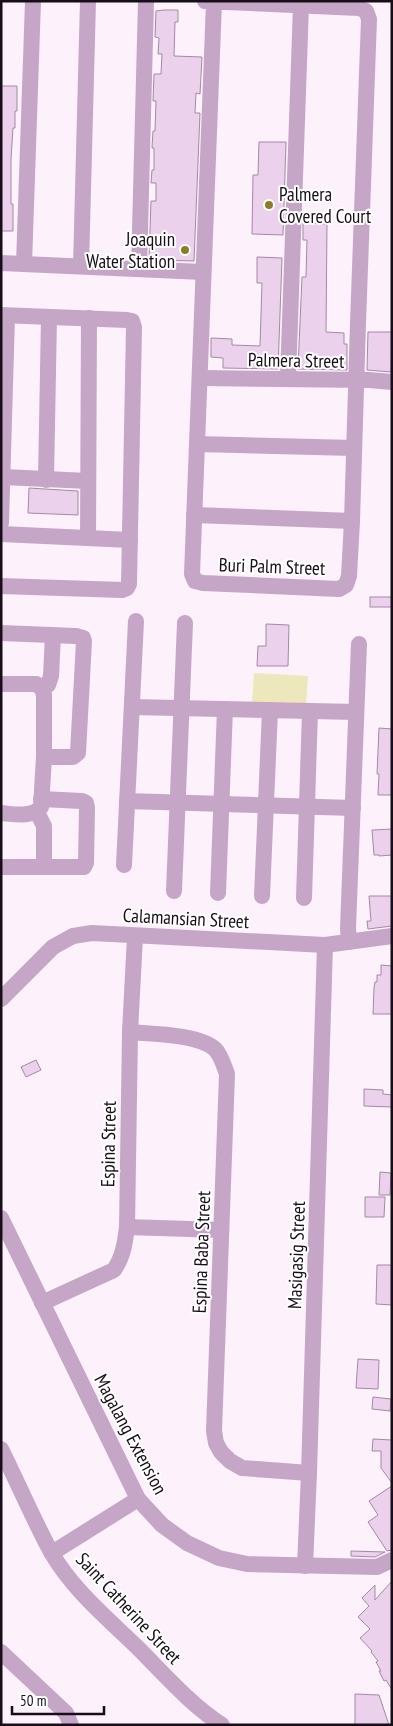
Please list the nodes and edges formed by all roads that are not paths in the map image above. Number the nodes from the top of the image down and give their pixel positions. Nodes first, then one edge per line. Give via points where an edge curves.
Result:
1 (32, 1) edge
2 (88, 1) edge
3 (146, 1) edge
4 (205, 1) edge
5 (214, 2) edge
6 (301, 5) junction
7 (1, 263) edge
8 (24, 264) junction
9 (81, 266) junction
10 (139, 268) junction
11 (203, 272) junction
12 (4, 316) edge
13 (49, 317) junction
14 (90, 318) junction
15 (200, 378) junction
16 (288, 379) junction
17 (356, 381) junction
18 (392, 382) edge
19 (197, 444) junction
20 (354, 448) junction
21 (3, 477) junction
22 (46, 480) junction
23 (88, 481) junction
24 (194, 515) junction
25 (352, 521) junction
26 (1, 523) edge
27 (1, 534) edge
28 (88, 538) junction
29 (130, 540) junction
30 (1, 586) edge
31 (136, 621) dead end
32 (185, 623) dead end
33 (1, 633) edge
34 (53, 635) junction
35 (359, 644) dead end
36 (1, 684) edge
37 (42, 688) junction
38 (132, 707) junction
39 (182, 708) junction
40 (225, 709) junction
41 (270, 710) junction
42 (310, 711) junction
43 (356, 712) junction
44 (44, 757) junction
45 (127, 801) junction
46 (178, 802) junction
47 (222, 804) junction
48 (266, 805) junction
49 (39, 806) junction
50 (307, 807) junction
51 (353, 808) junction
52 (1, 813) edge
53 (124, 865) dead end
54 (1, 867) edge
55 (44, 867) junction
56 (174, 891) dead end
57 (218, 893) dead end
58 (262, 896) dead end
59 (304, 898) dead end
60 (392, 936) edge
61 (135, 937) junction
62 (349, 942) junction
63 (325, 945) junction
64 (3, 992) edge
65 (130, 1032) junction
66 (1, 1218) edge
67 (127, 1227) junction
68 (222, 1230) junction
69 (42, 1303) junction
70 (1, 1449) edge
71 (309, 1472) junction
72 (138, 1499) junction
73 (52, 1552) junction
74 (392, 1560) edge
75 (305, 1566) junction
76 (1, 1652) edge
77 (203, 1720) edge
78 (71, 1725) edge
79 (222, 1725) edge

1 - 8 street
2 - 9 street
3 - 10 street
4 - 5 street
5 - 6 street
5 - 11 street
6 - 16 street
6 - 17 street via 359,8 366,11 369,19
7 - 8 street
8 - 9 street
9 - 10 street
10 - 11 street
11 - 15 street
12 - 13 street
12 - 21 street
13 - 14 street
13 - 22 street
14 - 23 street
14 - 29 street via 132,321 134,327
15 - 16 street, Palmera Street
15 - 19 street
16 - 17 street, Palmera Street
17 - 18 street, Palmera Street
17 - 20 street
19 - 20 street
19 - 24 street
20 - 25 street
21 - 22 street
21 - 26 street
22 - 23 street
23 - 28 street
24 - 25 street
24 - 25 street, Buri Palm Street via 192,574 195,581 338,589 346,585 349,576
27 - 28 street
28 - 29 street
29 - 30 street via 129,584 122,590
31 - 38 street
32 - 39 street
33 - 34 street
34 - 37 street via 51,676 48,685
34 - 44 street via 76,636 84,641 79,749 73,757
35 - 43 street
36 - 37 street via 36,684
37 - 44 street
38 - 39 street
38 - 45 street
39 - 40 street
39 - 46 street
40 - 41 street
40 - 47 street
41 - 42 street
41 - 48 street
42 - 43 street
42 - 50 street
43 - 51 street
44 - 49 street
45 - 46 street
45 - 53 street
46 - 47 street
46 - 56 street
47 - 48 street
47 - 57 street
48 - 50 street
48 - 58 street
49 - 52 street via 29,814
49 - 55 street via 44,826
49 - 55 street via 82,801 88,808 84,867
50 - 51 street
50 - 59 street
51 - 62 street
54 - 55 street
60 - 62 street, Calamansian Street
61 - 63 street, Calamansian Street
61 - 64 street, Calamansian Street via 92,933 73,936 53,947
61 - 65 street, Espina Street
62 - 63 street, Calamansian Street
63 - 71 street, Masigasig Street
65 - 67 street, Espina Street
65 - 68 street, Espina Baba Street via 199,1040 215,1050 222,1060 227,1074
66 - 69 street, Magalang Extension
67 - 68 street
67 - 69 street, Espina Street via 120,1261 114,1270
68 - 71 street, Espina Baba Street via 216,1442 226,1457 242,1468
69 - 72 street, Magalang Extension
70 - 73 street, Saint Catherine Street
71 - 75 street, Masigasig Street
72 - 73 street
72 - 75 street, Magalang Extension via 162,1525 187,1543 219,1558 247,1564
73 - 77 street, Saint Catherine Street via 96,1607 180,1691
74 - 75 street, Magalang Extension via 377,1567
76 - 78 street via 66,1713
77 - 79 street, Saint Catherine Street

